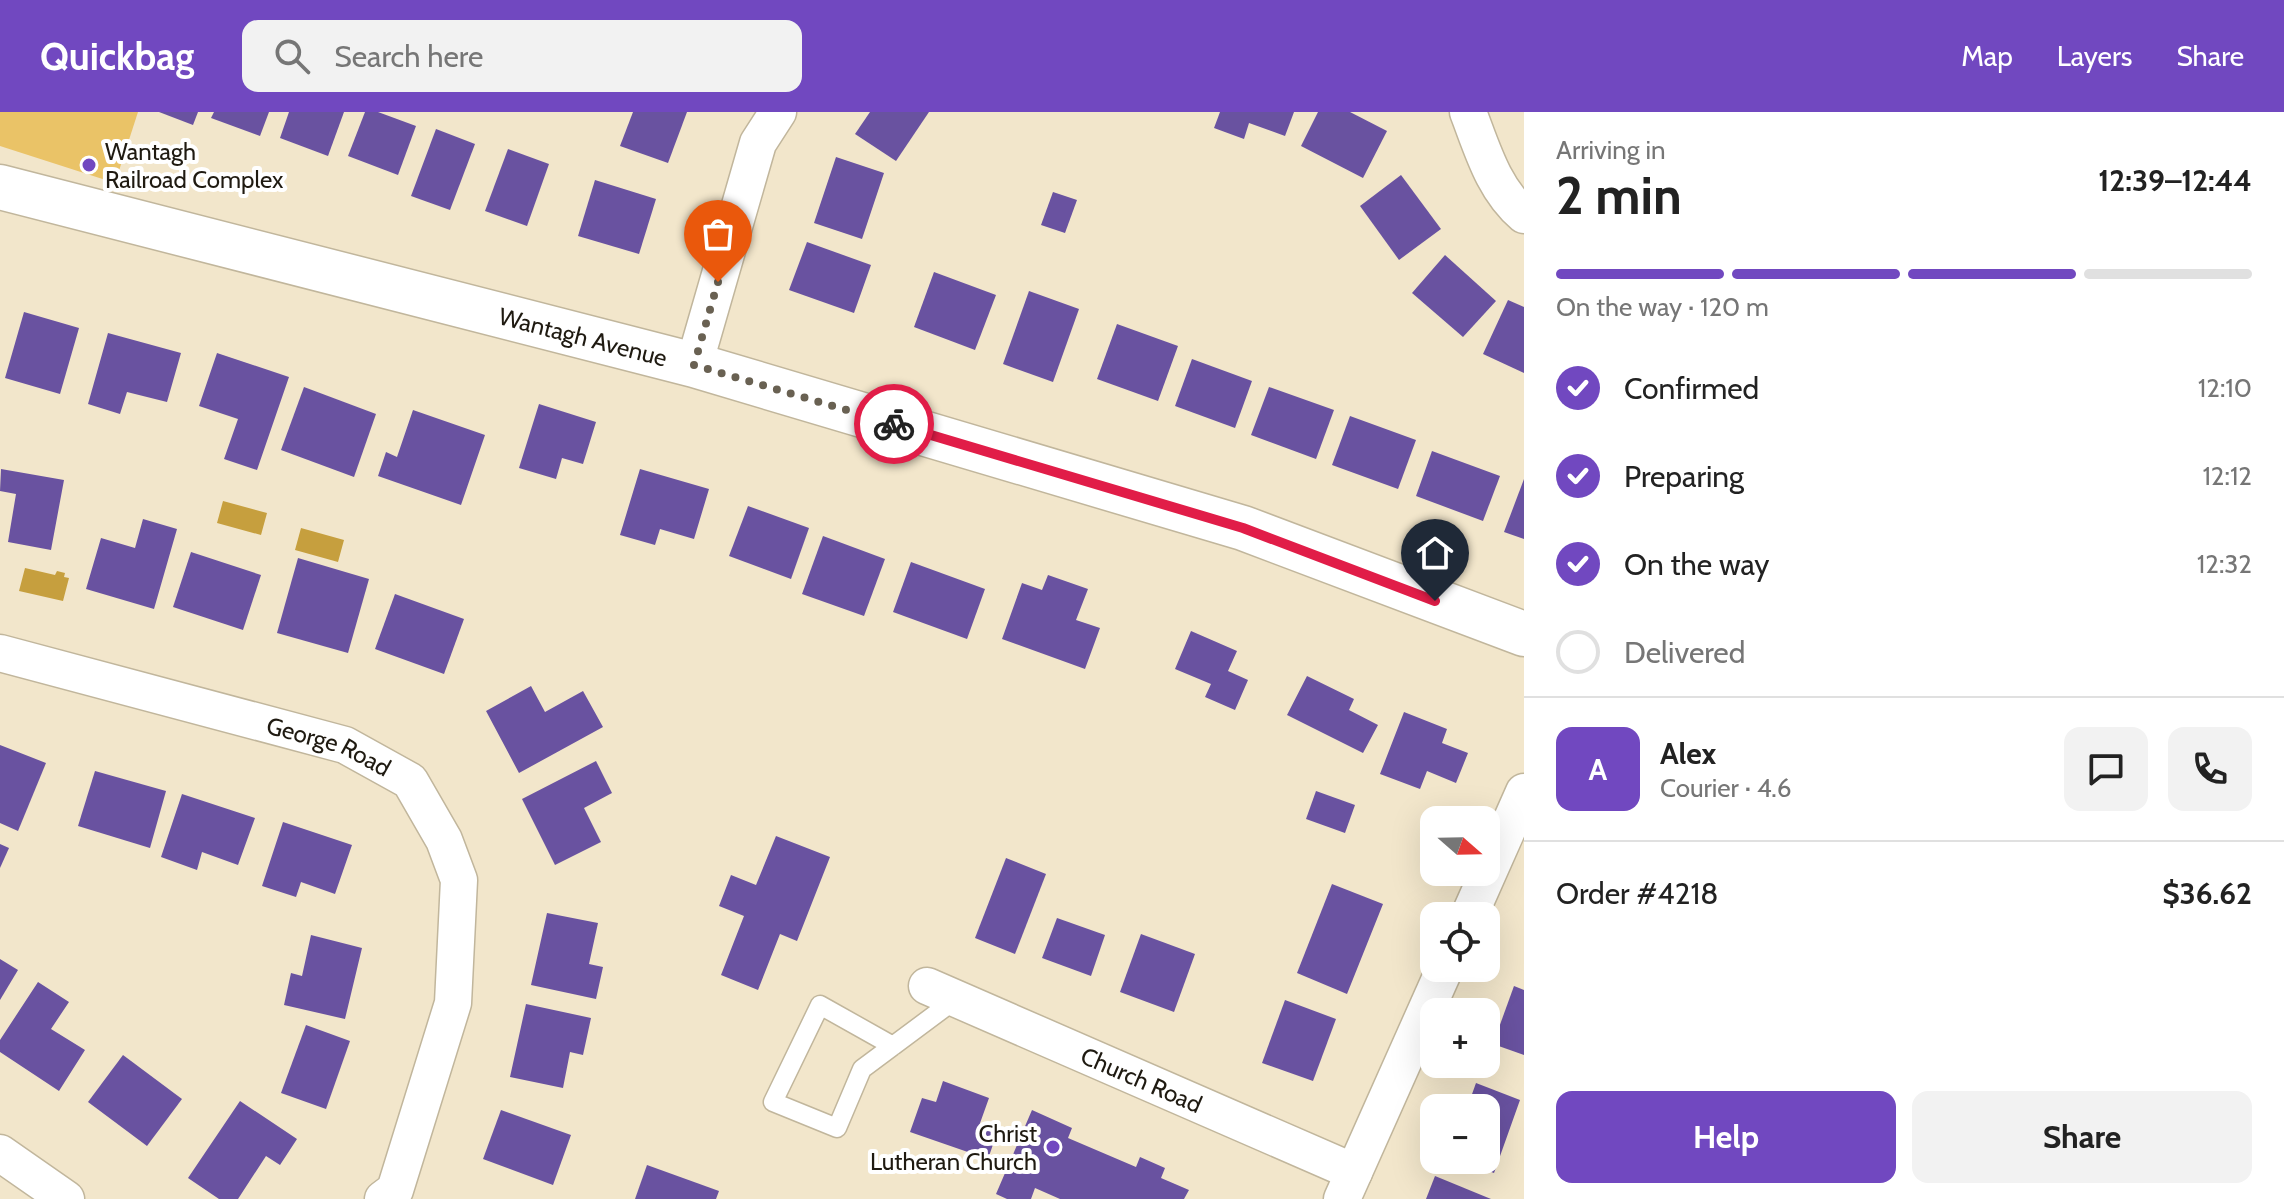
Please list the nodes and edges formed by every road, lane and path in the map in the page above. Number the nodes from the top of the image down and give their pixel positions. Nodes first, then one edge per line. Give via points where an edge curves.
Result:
1 (778, 112) edge
2 (1468, 112) edge
3 (0, 187) edge
4 (1524, 215) edge
5 (694, 365) junction
6 (1524, 634) edge
7 (0, 653) edge
8 (1524, 792) edge
9 (1475, 902) edge
10 (1439, 982) edge
11 (942, 993) joint
12 (893, 1046) junction
13 (0, 1153) edge
14 (1348, 1186) edge
15 (396, 1196) edge
16 (66, 1199) edge

1 - 5 street via 758,143
2 - 4 street via 1496,181
3 - 5 main road, Wantagh Avenue
5 - 6 main road, Wantagh Avenue via 1243,528
7 - 15 street, George Road via 345,745 410,781 444,840 459,880 453,1003
8 - 9 street
10 - 14 street
11 - 12 lane
11 - 14 street, Church Road
12 - 12 lane via 862,1069 837,1128 773,1102 820,1005
13 - 16 street

